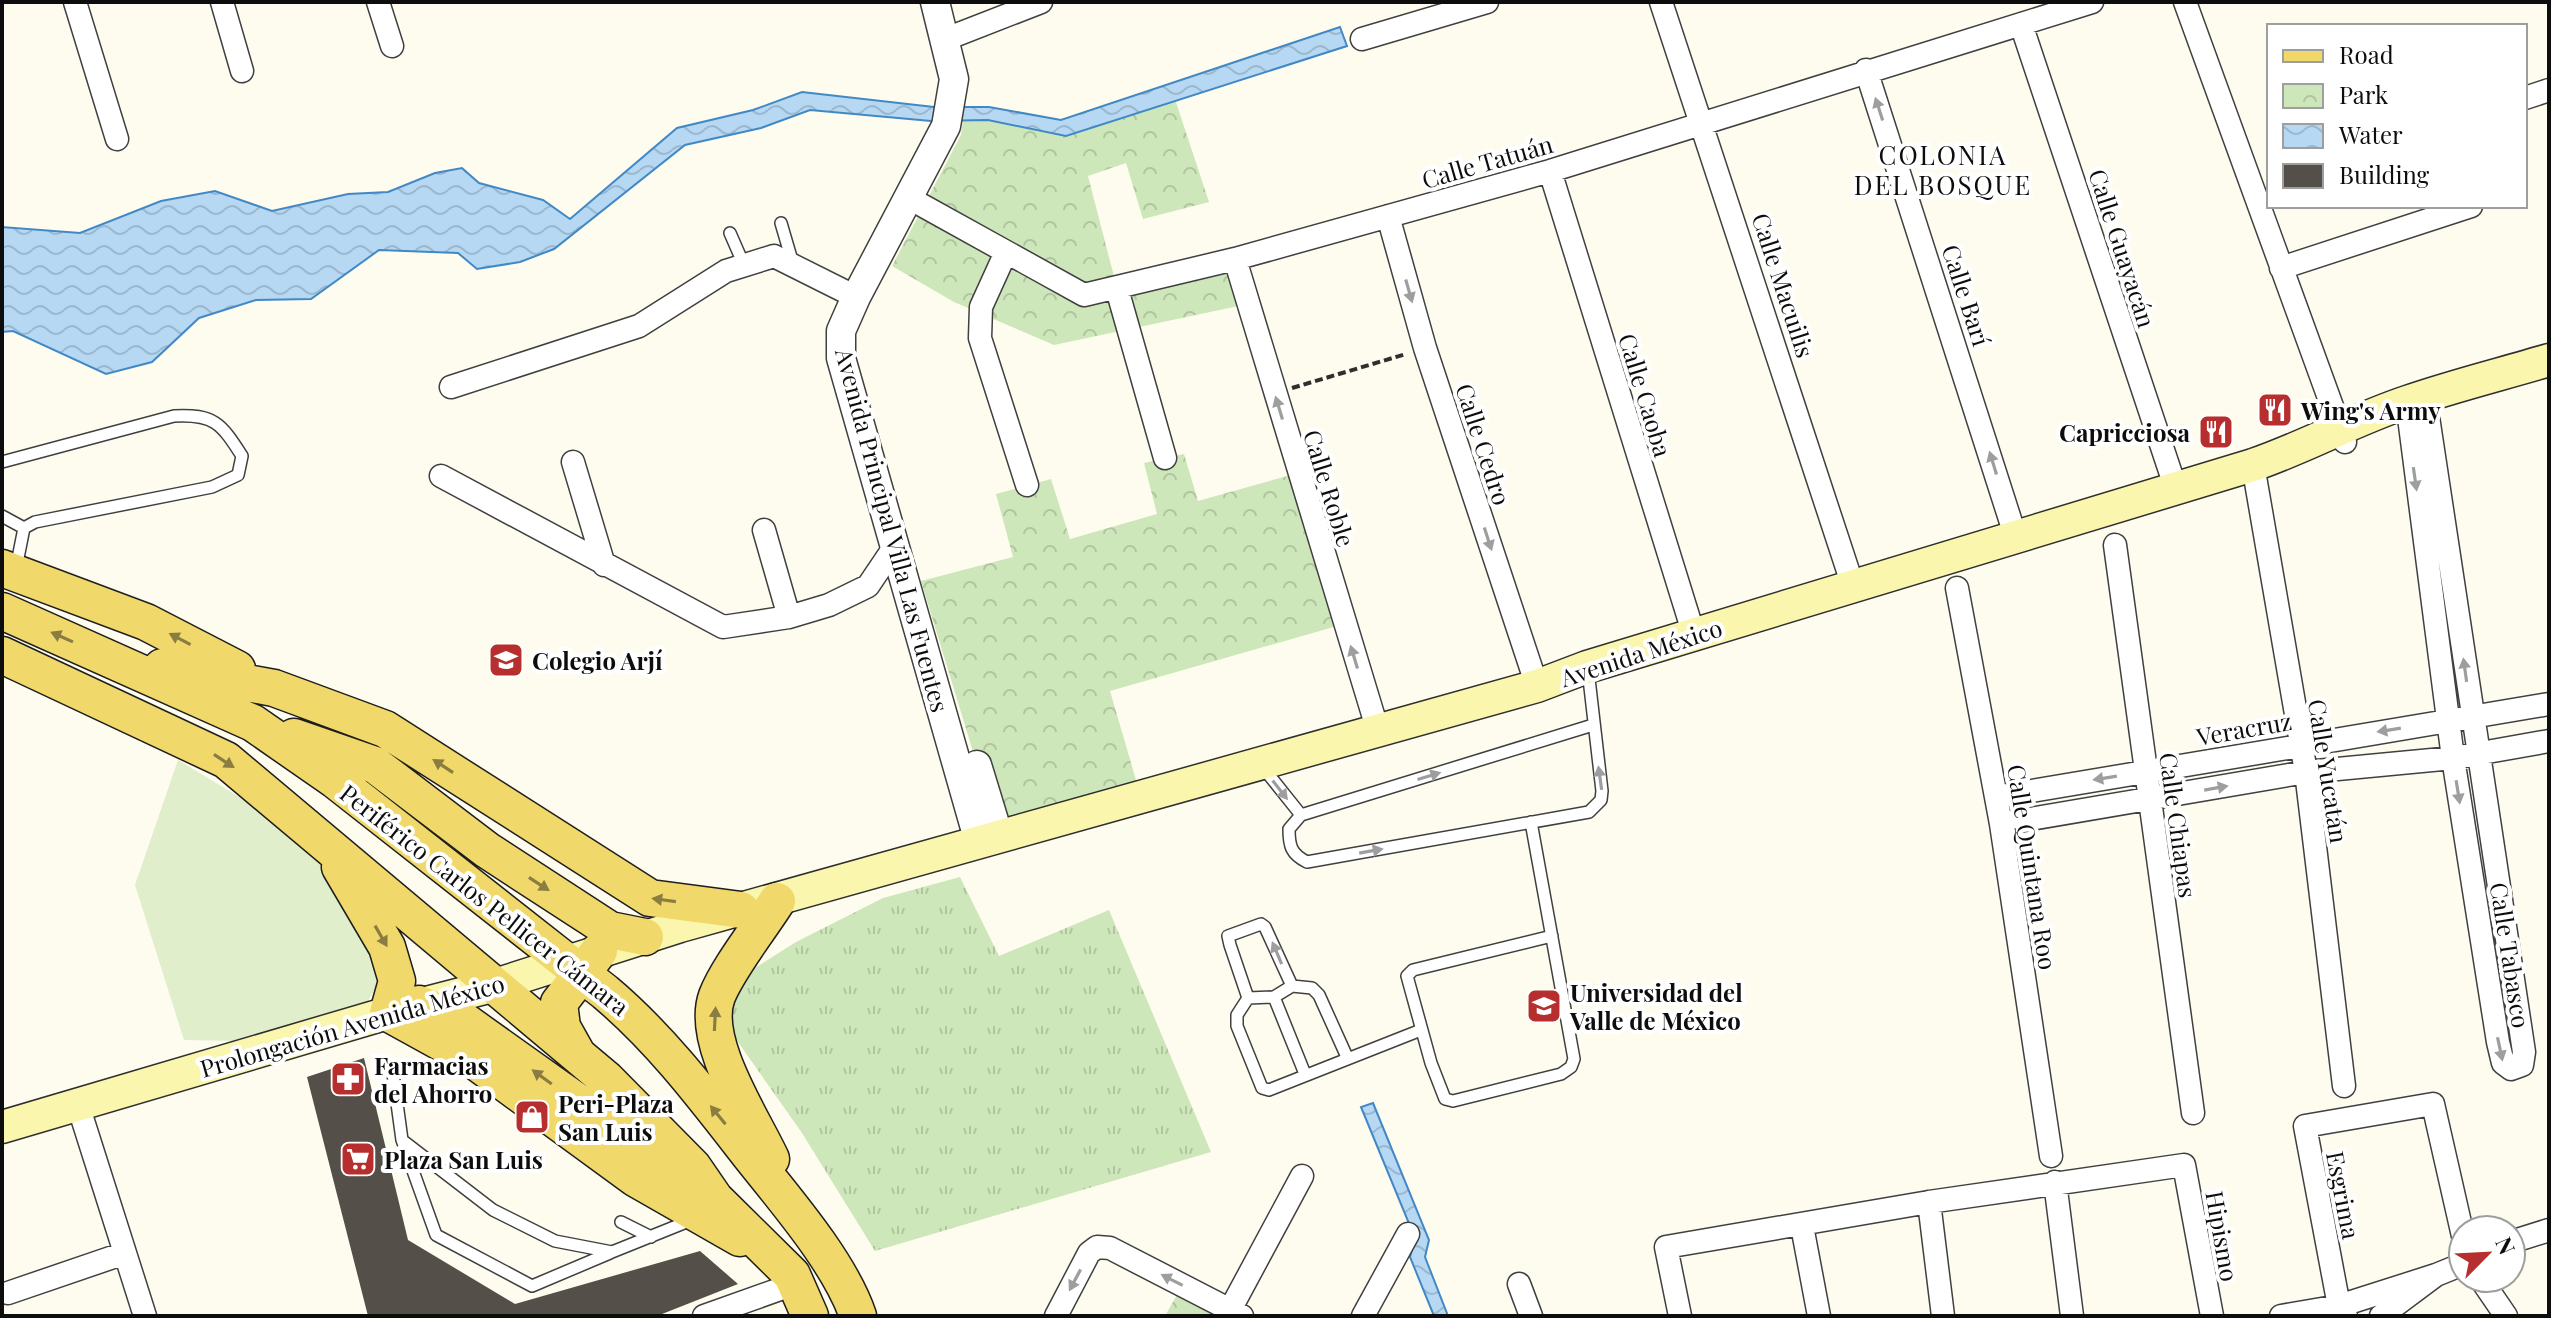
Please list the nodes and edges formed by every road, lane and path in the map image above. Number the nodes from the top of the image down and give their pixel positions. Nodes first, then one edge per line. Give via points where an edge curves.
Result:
1 (75, 2) edge
2 (222, 2) edge
3 (378, 2) edge
4 (935, 2) edge
5 (952, 2) edge
6 (1041, 2) edge
7 (1487, 2) edge
8 (1661, 2) edge
9 (2092, 2) edge
10 (2185, 2) edge
11 (2021, 24) junction
12 (954, 36) junction
13 (1362, 39) dead end
14 (392, 46) dead end
15 (1866, 70) junction
16 (242, 71) dead end
17 (2549, 90) edge
18 (2527, 97) edge
19 (1703, 124) junction
20 (117, 139) dead end
21 (1550, 171) junction
22 (917, 202) junction
23 (2465, 208) edge
24 (1388, 216) junction
25 (781, 223) dead end
26 (730, 233) dead end
27 (1006, 252) junction
28 (1235, 259) junction
29 (744, 265) junction
30 (795, 268) junction
31 (2281, 268) junction
32 (1117, 289) junction
33 (856, 297) junction
34 (1425, 348) junction
35 (2549, 360) edge
36 (2549, 379) edge
37 (451, 387) dead end
38 (1275, 394) junction
39 (2418, 409) junction
40 (2342, 435) junction
41 (1165, 458) dead end
42 (2, 462) edge
43 (573, 462) dead end
44 (2253, 465) junction
45 (441, 476) dead end
46 (1027, 485) dead end
47 (2176, 489) junction
48 (2, 516) edge
49 (24, 528) junction
50 (764, 530) dead end
51 (2016, 538) junction
52 (2115, 545) dead end
53 (893, 549) junction
54 (604, 565) junction
55 (8, 570) edge
56 (1853, 586) junction
57 (1957, 588) dead end
58 (2, 611) edge
59 (789, 617) junction
60 (1694, 635) junction
61 (100, 654) junction
62 (2, 655) edge
63 (1587, 667) junction
64 (1537, 686) junction
65 (274, 688) junction
66 (2549, 704) edge
67 (2472, 717) junction
68 (143, 719) junction
69 (2448, 720) junction
70 (253, 723) junction
71 (1593, 725) junction
72 (1378, 731) junction
73 (2549, 741) edge
74 (2299, 745) junction
75 (2479, 753) junction
76 (2453, 758) junction
77 (1260, 764) junction
78 (2145, 772) junction
79 (2306, 772) junction
80 (1996, 797) junction
81 (2150, 799) junction
82 (518, 815) junction
83 (1301, 815) junction
84 (1531, 822) junction
85 (2001, 824) junction
86 (989, 840) junction
87 (327, 844) junction
88 (487, 850) junction
89 (457, 877) junction
90 (777, 901) junction
91 (398, 903) junction
92 (741, 910) junction
93 (521, 928) junction
94 (1552, 936) junction
95 (645, 937) junction
96 (581, 963) junction
97 (529, 974) junction
98 (492, 986) junction
99 (1292, 986) junction
100 (1274, 997) junction
101 (1248, 998) junction
102 (403, 1009) junction
103 (1421, 1030) junction
104 (578, 1056) junction
105 (1347, 1057) junction
106 (393, 1074) dead end
107 (1305, 1074) junction
108 (2344, 1086) dead end
109 (78, 1105) junction
110 (2193, 1113) dead end
111 (2, 1127) edge
112 (402, 1140) junction
113 (649, 1156) junction
114 (2051, 1156) dead end
115 (1302, 1176) dead end
116 (2055, 1182) junction
117 (1929, 1202) junction
118 (707, 1208) junction
119 (2458, 1214) edge
120 (800, 1218) junction
121 (621, 1222) dead end
122 (1802, 1226) junction
123 (2549, 1230) edge
124 (1408, 1234) dead end
125 (651, 1237) junction
126 (2527, 1237) edge
127 (612, 1252) junction
128 (125, 1253) junction
129 (2447, 1271) edge
130 (2436, 1275) junction
131 (793, 1278) edge
132 (1519, 1284) dead end
133 (8, 1293) dead end
134 (2491, 1294) edge
135 (856, 1310) edge
136 (2342, 1311) edge
137 (1236, 1313) edge
138 (145, 1316) edge
139 (704, 1316) edge
140 (810, 1316) edge
141 (1056, 1316) edge
142 (1363, 1316) edge
143 (1531, 1316) edge
144 (1680, 1316) edge
145 (1819, 1316) edge
146 (1943, 1316) edge
147 (2072, 1316) edge
148 (2212, 1316) edge
149 (2281, 1316) edge
150 (2381, 1316) edge
151 (2506, 1316) edge

1 - 20 street
2 - 16 street
3 - 14 street
4 - 12 street, Avenida Principal Villa Las Fuentes
5 - 12 street, Avenida Principal Villa Las Fuentes
6 - 12 street
7 - 13 street
8 - 19 street, Calle Macuilis
9 - 11 street, Calle Tatuán
10 - 31 street
11 - 15 street, Calle Tatuán
11 - 47 street, Calle Guayacán
12 - 22 street, Avenida Principal Villa Las Fuentes via 946,126
15 - 19 street, Calle Tatuán
51 -> 15 street, Calle Barí
17 - 18 street
19 - 21 street, Calle Tatuán
19 - 56 street, Calle Macuilis
21 - 24 street, Calle Tatuán
21 - 60 street, Calle Caoba
22 - 27 street, Calle Tatuán
22 - 33 street, Avenida Principal Villa Las Fuentes
22 - 86 street, Avenida Principal Villa Las Fuentes via 857,336 855,358
23 - 31 street
24 - 28 street, Calle Tatuán
24 -> 34 street, Calle Cedro
25 - 30 lane
26 - 29 lane
27 - 32 street, Calle Tatuán via 1084,295
27 - 46 street via 981,307 980,338
28 - 32 street, Calle Tatuán
28 - 38 street, Calle Roble
29 - 30 street via 774,256
29 - 37 street via 639,326
30 - 33 street
31 - 40 street
32 - 41 street
33 - 53 street, Avenida Principal Villa Las Fuentes via 841,331 841,358
34 - 38 path
34 -> 64 street, Calle Cedro
35 - 39 main road, Avenida México
36 - 39 main road, Avenida México
72 -> 38 street, Calle Roble
39 - 40 main road, Avenida México
67 -> 39 street, Calle Tabasco
39 -> 69 street, Calle Tabasco via 2410,447
40 - 44 main road, Avenida México
42 - 49 lane via 174,416 200,414 225,429 242,456 238,475 212,487
43 - 54 street
44 - 47 main road, Avenida México
44 - 74 street, Calle Yucatán
45 - 54 street
47 - 51 main road, Avenida México
48 - 49 lane
49 - 55 lane
50 - 59 street
51 - 56 main road, Avenida México
52 - 78 street, Calle Chiapas
53 - 59 street via 868,586
53 - 86 street, Avenida Principal Villa Las Fuentes
54 - 59 street via 718,626
65 -> 55 main road via 146,622
56 - 60 main road, Avenida México
57 - 80 street, Calle Quintana Roo
61 -> 58 main road, Periférico Carlos Pellicer Cámara
60 - 63 main road, Avenida México
61 - 65 main road
61 - 70 main road, Periférico Carlos Pellicer Cámara
62 - 68 main road
63 - 64 main road, Avenida México
63 - 71 lane
64 - 72 main road, Avenida México
82 -> 65 main road via 385,729
66 - 67 street, Veracruz
67 - 69 street, Veracruz
67 - 75 street, Calle Tabasco
68 - 70 main road
68 -> 87 main road via 226,760
69 -> 74 street, Veracruz
69 - 76 street, Calle Tabasco
70 - 88 main road via 375,765
70 - 89 main road, Periférico Carlos Pellicer Cámara
83 -> 71 lane
84 -> 71 lane via 1589,812 1601,800
72 - 77 main road, Avenida México
73 - 75 street
74 - 78 street, Veracruz
74 - 79 street, Calle Yucatán
75 - 76 street
76 -> 75 street, Calle Tabasco via 2498,1042 2503,1063 2511,1069 2522,1065 2524,1052
76 - 79 street
77 -> 83 lane
77 - 86 main road, Avenida México
78 -> 80 street, Veracruz
78 - 81 street, Calle Chiapas
81 -> 79 street
79 - 108 street, Calle Yucatán
80 - 85 street, Calle Quintana Roo
81 - 85 street
81 - 110 street, Calle Chiapas
82 - 88 main road
92 -> 82 main road via 650,898
83 -> 84 lane via 1289,829 1289,844 1295,856 1307,862
84 - 94 lane
85 - 114 street, Calle Quintana Roo
86 - 90 main road, Prolongación Avenida México
87 - 91 main road
87 -> 102 main road via 387,947
88 -> 95 main road via 610,930
89 - 91 main road via 461,901 456,915 444,917
89 - 93 main road, Periférico Carlos Pellicer Cámara
90 - 92 main road, Prolongación Avenida México
120 -> 90 main road via 727,1071 714,1032 716,997
91 - 98 main road
92 - 95 main road, Prolongación Avenida México
93 - 96 main road, Periférico Carlos Pellicer Cámara
93 - 97 main road via 531,953
94 - 103 lane via 1413,970 1407,984
94 - 103 lane via 1574,1059 1571,1067 1453,1101 1445,1099
95 - 96 main road, Prolongación Avenida México
96 - 97 main road, Prolongación Avenida México
96 - 104 main road via 559,1003 562,1027
120 -> 96 main road, Periférico Carlos Pellicer Cámara via 639,1021
97 - 98 main road, Prolongación Avenida México
98 - 102 main road, Prolongación Avenida México
98 - 104 main road
99 - 100 lane
99 -> 101 lane via 1261,924 1228,936
99 - 105 lane via 1312,988 1319,995
100 - 101 lane
100 - 107 lane
101 - 107 lane via 1237,1015 1237,1026 1262,1088 1269,1090
102 - 109 main road, Prolongación Avenida México
102 - 113 main road via 475,1061
103 - 105 lane
104 - 113 main road
105 - 107 lane
106 - 112 lane
109 - 111 main road, Prolongación Avenida México
109 - 128 street
112 - 127 lane via 493,1210 555,1241
112 - 127 lane via 436,1235 482,1262 532,1286
113 - 118 main road
113 - 118 main road via 693,1167
115 - 137 street
116 - 117 street
116 - 147 street
116 - 148 street, Hipismo via 2184,1165
117 - 122 street
117 - 146 street
118 - 125 lane
118 - 131 main road
119 - 136 street, Esgrima via 2433,1104 2305,1126
120 - 135 main road, Periférico Carlos Pellicer Cámara
121 - 125 lane
122 - 144 street via 1666,1247
122 - 145 street
123 - 126 street
124 - 142 street
125 - 127 lane
128 - 133 street
128 - 138 street
129 - 130 street
130 - 136 street
130 - 150 street
131 - 135 main road
131 - 139 street
131 - 140 main road
132 - 143 street
134 - 151 street
136 - 149 street
137 -> 141 street via 1110,1248 1097,1247

